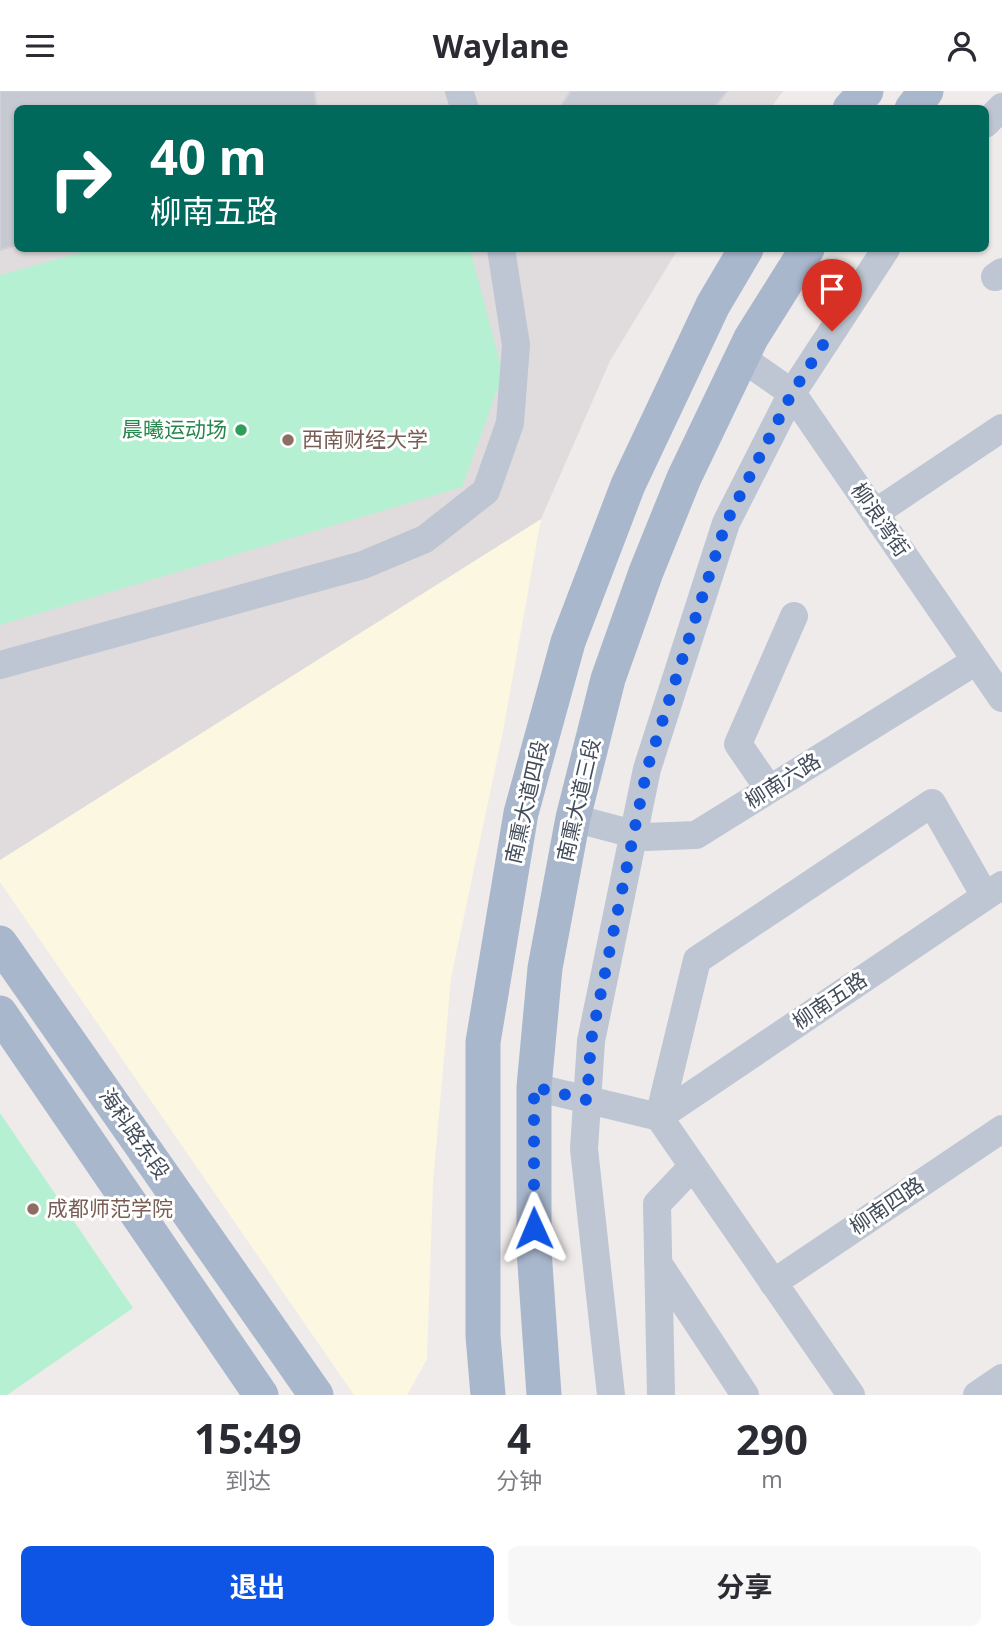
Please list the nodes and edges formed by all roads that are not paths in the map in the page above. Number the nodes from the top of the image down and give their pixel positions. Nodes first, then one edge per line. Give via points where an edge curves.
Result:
1 (866, 91) edge
2 (926, 91) edge
3 (854, 105) edge
4 (915, 105) edge
5 (1002, 107) edge
6 (989, 120) edge
7 (501, 252) edge
8 (744, 252) edge
9 (805, 252) edge
10 (884, 252) edge
11 (742, 358) junction
12 (792, 393) junction
13 (1002, 428) edge
14 (875, 513) junction
15 (794, 617) dead end
16 (0, 665) edge
17 (992, 675) edge
18 (769, 789) junction
19 (573, 818) junction
20 (634, 834) junction
21 (993, 890) edge
22 (0, 943) edge
23 (0, 1013) edge
24 (534, 1087) junction
25 (587, 1100) junction
26 (659, 1117) junction
27 (1002, 1129) edge
28 (693, 1166) junction
29 (658, 1263) junction
30 (773, 1283) junction
31 (1002, 1378) edge
32 (261, 1395) edge
33 (316, 1395) edge
34 (488, 1395) edge
35 (544, 1395) edge
36 (611, 1395) edge
37 (661, 1395) edge
38 (746, 1395) edge
39 (851, 1395) edge
40 (977, 1395) edge

1 - 3 main road
2 - 4 main road
5 - 6 street
7 - 16 street via 516,345 510,423 486,491 425,539 363,565
8 - 34 main road, 南熏大道四段 via 713,305 628,485 568,642 521,813 483,1042 483,1336
9 - 11 main road, 南熏大道三段
10 - 12 street
11 - 12 street, 柳浪湾街
11 - 19 main road, 南熏大道三段 via 684,478 646,572 608,679
12 - 14 street, 柳浪湾街
12 - 20 street via 726,523 647,769
13 - 14 street
14 - 17 street, 柳浪湾街
15 - 18 street via 738,744
17 - 18 street, 柳南六路
18 - 20 street, 柳南六路 via 696,835
19 - 20 street, 柳南六路
19 - 24 main road, 南熏大道三段 via 545,968
20 - 25 street via 591,1041
21 - 26 street, 柳南五路
21 - 26 street via 932,803 697,960
22 - 33 main road, 海科路东段
23 - 32 main road, 海科路东段
24 - 25 street
24 - 35 main road, 南熏大道三段 via 534,1250
25 - 26 street
25 - 36 street via 584,1149
26 - 28 street
27 - 30 street, 柳南四路
28 - 29 street via 657,1204
28 - 30 street
29 - 37 street
29 - 38 street
30 - 39 street
31 - 40 street

